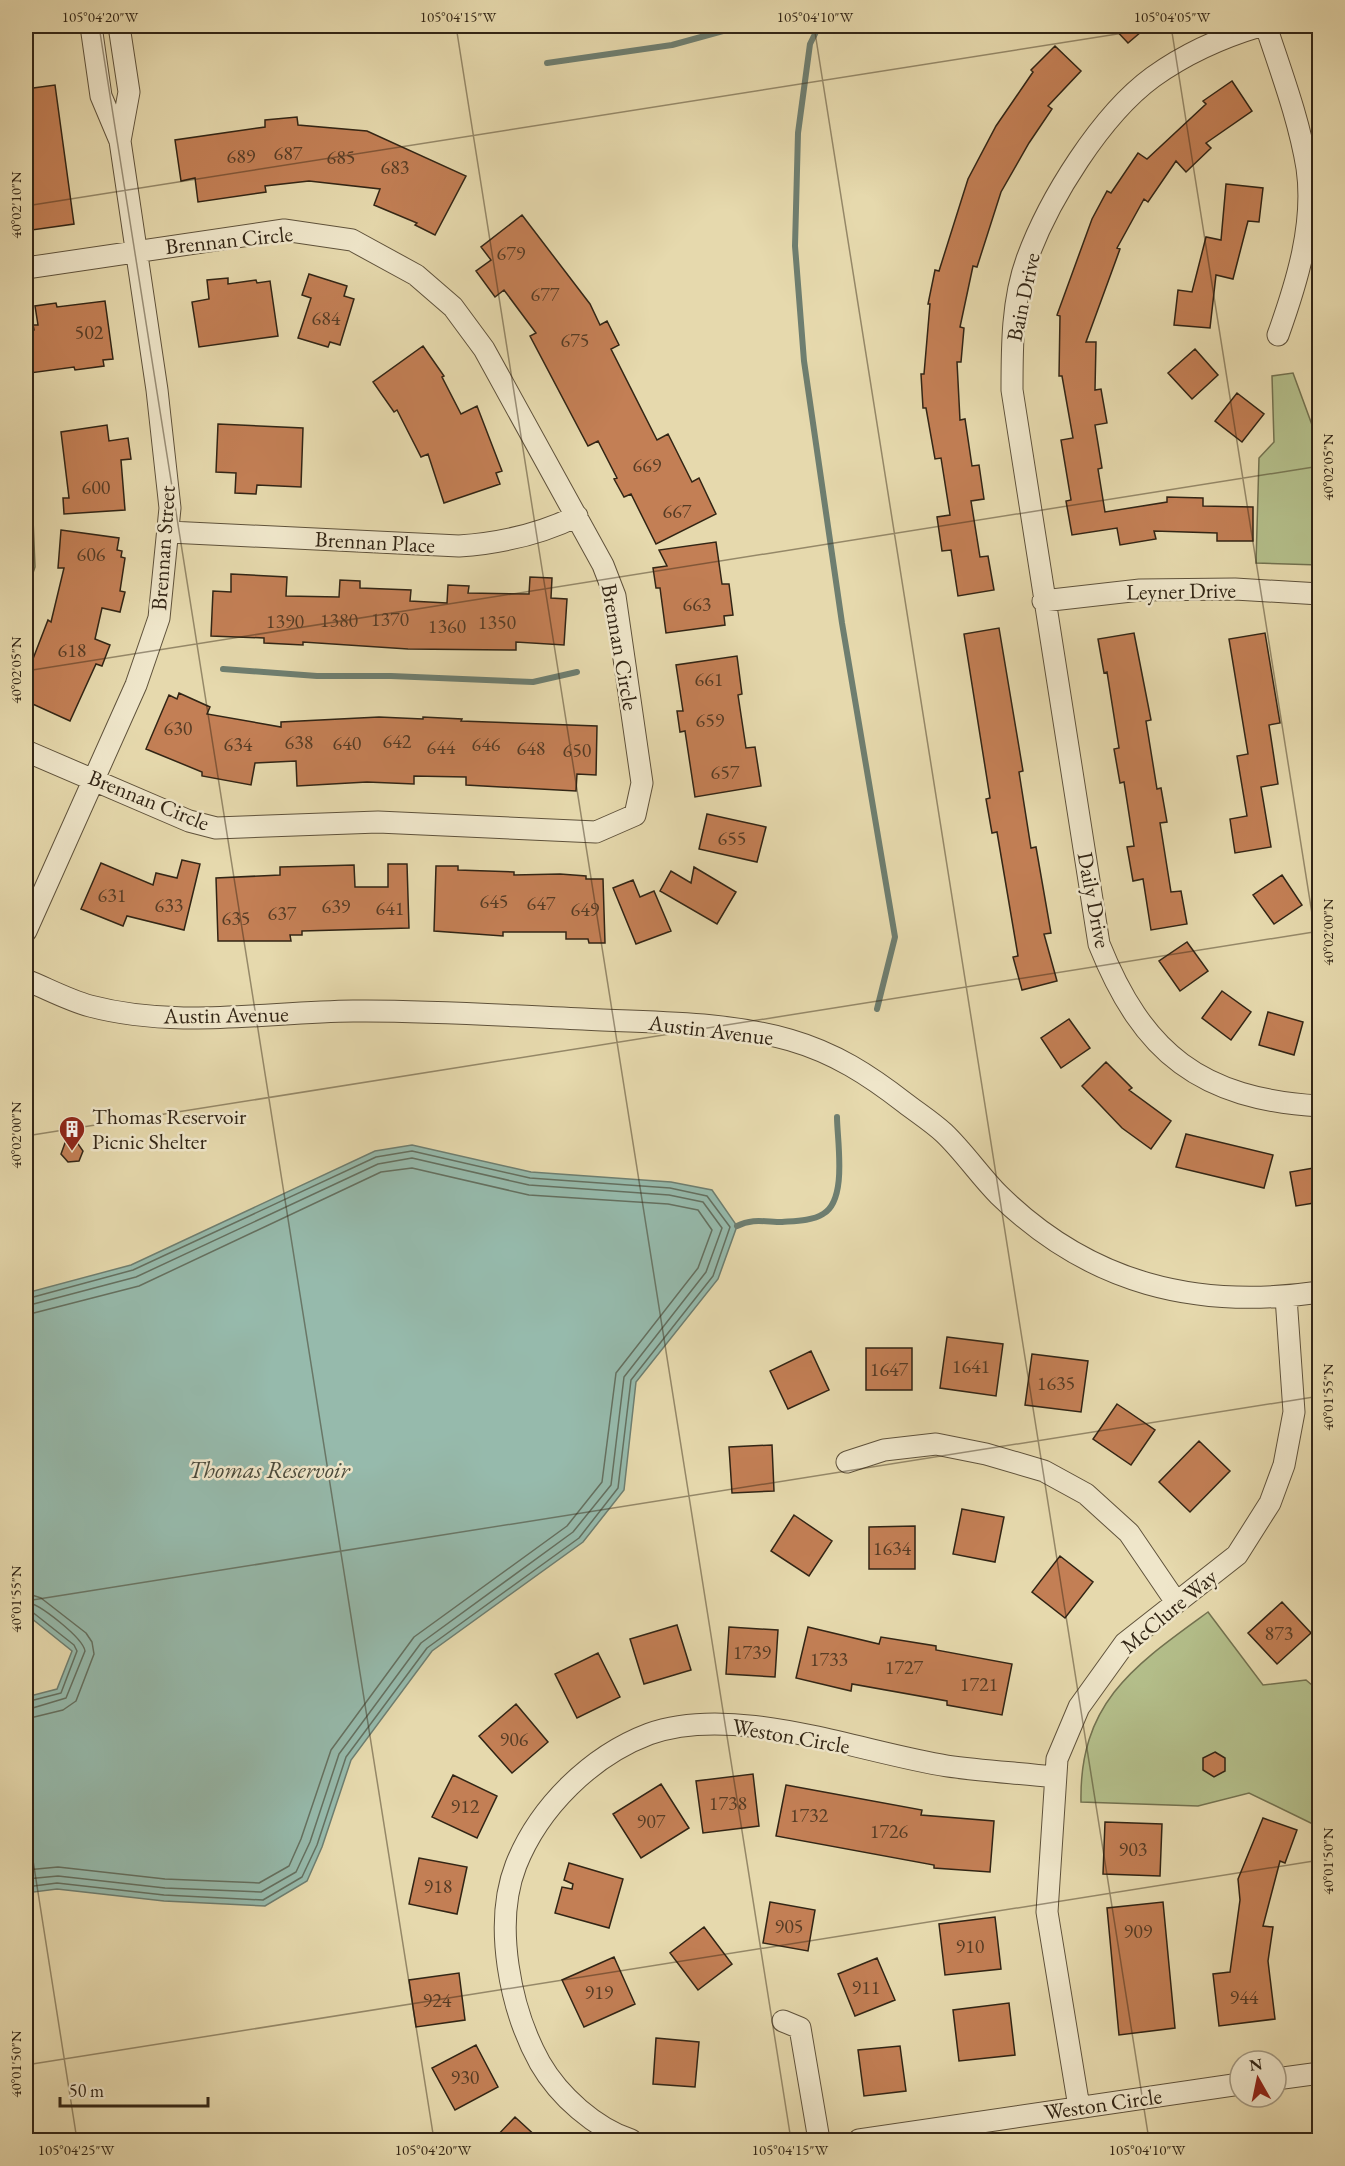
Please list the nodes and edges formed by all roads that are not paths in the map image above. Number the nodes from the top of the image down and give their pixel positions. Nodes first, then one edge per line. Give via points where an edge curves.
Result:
1 (91, 26) edge
2 (119, 26) edge
3 (1260, 26) edge
4 (1266, 26) edge
5 (120, 141) junction
6 (137, 251) junction
7 (26, 268) edge
8 (1278, 335) dead end
9 (577, 516) junction
10 (169, 532) junction
11 (1320, 594) edge
12 (1043, 601) junction
13 (26, 751) edge
14 (93, 779) junction
15 (26, 931) edge
16 (26, 980) edge
17 (1320, 1106) edge
18 (1320, 1292) edge
19 (1286, 1297) junction
20 (847, 1462) dead end
21 (1176, 1602) junction
22 (1054, 1777) junction
23 (783, 2021) dead end
24 (1320, 2073) edge
25 (1288, 2077) edge
26 (1228, 2086) edge
27 (1079, 2107) junction
28 (631, 2140) edge
29 (819, 2140) edge
30 (859, 2140) edge

1 - 5 street, Brennan Street via 101,96
2 - 5 street, Brennan Street via 129,92
3 - 12 street, Bain Drive via 1201,49 1131,96 1061,187 1026,260 1013,329 1012,390
4 - 8 street via 1299,128 1308,192 1299,269
5 - 6 street, Brennan Street
6 - 7 street, Brennan Circle
6 - 9 street, Brennan Circle via 284,230 352,240 416,275 453,307 484,349
6 - 10 street, Brennan Street via 167,464
9 - 10 street, Brennan Place via 500,543 459,546
9 - 14 street, Brennan Circle via 615,596 642,783 635,815 596,832 378,822 216,828 189,821
10 - 14 street, Brennan Street via 159,618 136,685
11 - 12 street, Leyner Drive via 1235,589 1140,590
12 - 17 street, Daily Drive via 1099,944 1113,978 1140,1023 1167,1053 1204,1079 1238,1094 1278,1104
13 - 14 street, Brennan Circle
14 - 15 street, Brennan Street
16 - 19 street, Austin Avenue via 87,1005 144,1016 190,1019 352,1011 433,1012 702,1025 791,1040 832,1053 867,1074 944,1133 999,1196 1049,1238 1114,1274 1155,1287 1206,1296
18 - 19 street, Austin Avenue
19 - 21 street, McClure Way via 1294,1412 1284,1465 1270,1503 1237,1555
20 - 21 street via 884,1450 936,1444 1044,1471 1086,1494 1129,1533
21 - 22 street, McClure Way via 1125,1643 1079,1707 1057,1759
22 - 27 street, McClure Way via 1047,1912
22 - 28 street, Weston Circle via 948,1766 784,1730 724,1723 650,1734 605,1756 572,1784 543,1816 516,1865 505,1913 507,1956 519,2011 541,2064 572,2104 617,2136
23 - 29 street via 800,2028
24 - 25 street
26 - 27 street, Weston Circle
27 - 30 street, Weston Circle

